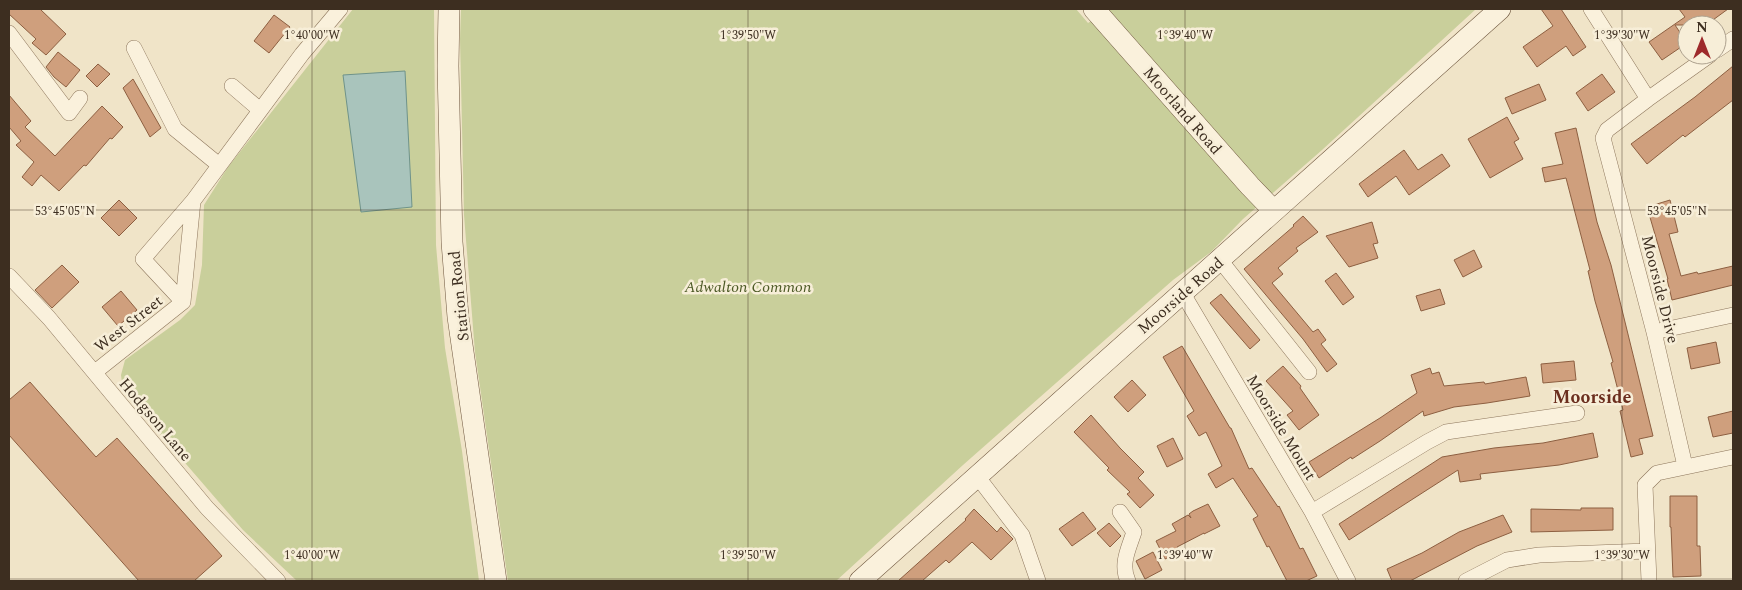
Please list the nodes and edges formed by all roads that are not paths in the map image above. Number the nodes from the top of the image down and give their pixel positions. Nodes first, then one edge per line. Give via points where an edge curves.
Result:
1 (340, 9) edge
2 (449, 9) edge
3 (1094, 9) edge
4 (1500, 9) edge
5 (1591, 9) edge
6 (9, 34) edge
7 (134, 48) dead end
8 (1696, 65) edge
9 (232, 86) dead end
10 (80, 98) dead end
11 (1648, 99) junction
12 (260, 110) junction
13 (219, 165) junction
14 (193, 200) junction
15 (1274, 211) junction
16 (1220, 260) junction
17 (9, 276) edge
18 (1182, 292) junction
19 (183, 302) junction
20 (1733, 315) edge
21 (1654, 332) junction
22 (95, 372) junction
23 (1309, 372) dead end
24 (1577, 413) dead end
25 (1733, 457) edge
26 (1685, 466) junction
27 (978, 476) junction
28 (1120, 512) dead end
29 (1312, 512) junction
30 (1647, 552) junction
31 (278, 581) edge
32 (496, 581) edge
33 (860, 581) edge
34 (1038, 581) edge
35 (1128, 581) edge
36 (1348, 581) edge
37 (1466, 581) edge
38 (1648, 581) edge

1 - 12 street, West Street
2 - 32 street, Station Road via 452,242 458,318
3 - 15 street, Moorland Road
4 - 15 street, Moorside Road
5 - 11 street
6 - 10 street via 69,113
7 - 13 street via 175,129
8 - 11 street, Moorside Drive
9 - 12 street
11 - 21 street, Moorside Drive via 1607,130 1604,138
12 - 13 street, West Street
13 - 14 street, West Street
14 - 19 street, West Street
14 - 19 street, West Street via 143,259
15 - 16 street, Moorside Road
16 - 18 street, Moorside Road
16 - 23 street
17 - 22 street, Hodgson Lane
18 - 27 street, Moorside Road
18 - 29 street, Moorside Mount
19 - 22 street, West Street
20 - 21 street
21 - 26 street, Moorside Drive
22 - 31 street, Hodgson Lane via 207,508
24 - 29 street via 1446,432
25 - 26 street
26 - 30 street via 1657,473 1645,485
27 - 33 street, Moorside Road
27 - 34 street via 1022,535
28 - 35 street via 1134,532 1125,558 1124,571
29 - 36 street, Moorside Mount
30 - 37 street via 1539,555 1507,560
30 - 38 street

